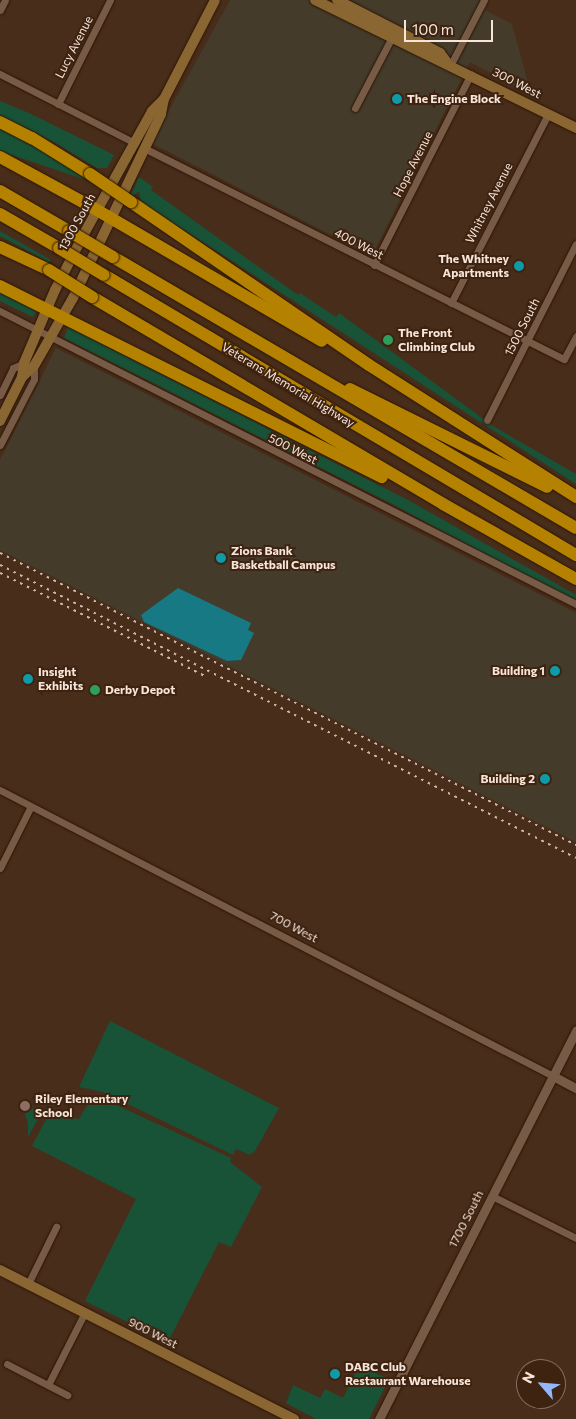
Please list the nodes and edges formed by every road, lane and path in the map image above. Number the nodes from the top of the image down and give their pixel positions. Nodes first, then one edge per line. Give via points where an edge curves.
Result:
1 (5, 0) edge
2 (110, 0) edge
3 (215, 0) edge
4 (315, 0) edge
5 (337, 0) edge
6 (484, 0) edge
7 (0, 10) edge
8 (392, 37) junction
9 (448, 63) junction
10 (0, 74) edge
11 (471, 74) junction
12 (58, 104) junction
13 (355, 108) dead end
14 (548, 114) junction
15 (0, 122) edge
16 (576, 128) edge
17 (139, 146) junction
18 (0, 157) edge
19 (0, 191) edge
20 (98, 210) junction
21 (0, 214) edge
22 (112, 219) junction
23 (576, 244) edge
24 (1, 247) edge
25 (374, 264) junction
26 (0, 286) edge
27 (451, 304) junction
28 (48, 308) junction
29 (0, 311) edge
30 (63, 316) junction
31 (38, 331) junction
32 (240, 334) junction
33 (576, 336) edge
34 (51, 337) junction
35 (527, 342) junction
36 (29, 364) junction
37 (369, 365) junction
38 (0, 394) edge
39 (487, 420) dead end
40 (0, 421) edge
41 (0, 445) edge
42 (576, 497) edge
43 (576, 502) edge
44 (443, 504) junction
45 (576, 528) edge
46 (576, 555) edge
47 (576, 579) edge
48 (576, 604) edge
49 (0, 790) edge
50 (32, 806) junction
51 (0, 868) edge
52 (576, 1030) edge
53 (553, 1076) junction
54 (576, 1088) edge
55 (492, 1196) junction
56 (56, 1227) dead end
57 (576, 1238) edge
58 (0, 1270) edge
59 (28, 1284) junction
60 (85, 1312) junction
61 (7, 1364) dead end
62 (48, 1385) junction
63 (67, 1395) dead end
64 (294, 1419) edge
65 (379, 1419) edge

1 - 7 street
2 - 12 street, Lucy Avenue
3 - 17 main road
4 - 8 main road, 300 West
5 - 9 main road, 300 West via 440,53
6 - 9 street
8 - 9 main road, 300 West
8 - 13 street
9 - 11 main road, 300 West
10 - 12 street, 400 West
11 - 14 main road, 300 West
11 - 25 street, Hope Avenue
12 - 17 street, 400 West
14 - 16 main road, 300 West
14 - 27 street, Whitney Avenue
15 - 37 highway, bridge via 90,174
17 - 20 main road, 1300 South
17 - 22 main road, 1300 South
17 - 25 street, 400 West
18 - 20 highway
19 - 32 highway, Veterans Memorial Highway, bridge
20 - 22 highway
20 - 28 main road, 1300 South
21 - 46 highway, Veterans Memorial Highway, bridge
22 - 30 main road, 1300 South
22 - 37 highway via 293,326
23 - 35 street, 1500 South
24 - 44 highway, bridge via 48,270
25 - 27 street, 400 West
26 - 28 highway
27 - 35 street, 400 West
28 - 30 highway
28 - 31 main road, 1300 South
29 - 31 street, 500 West
30 - 34 main road, 1300 South
30 - 44 highway via 328,452
31 - 34 street, 500 West
31 - 36 main road, 1300 South
32 - 43 highway
32 - 45 highway, Veterans Memorial Highway
33 - 35 street, 400 West via 564,359
34 - 36 main road, 1300 South
34 - 48 street, 500 West
35 - 39 street, 1500 South
36 - 38 street, 1300 South via 13,368
36 - 40 main road, 1300 South
36 - 41 street, 1300 South via 34,379
37 - 42 highway
44 - 47 highway
49 - 50 street, 700 West
50 - 51 street
50 - 53 street, 700 West
52 - 53 street, 1700 South
53 - 54 street, 700 West
53 - 55 street, 1700 South
55 - 57 street
55 - 65 street, 1700 South
56 - 59 street
58 - 59 main road, 900 West
59 - 60 main road, 900 West
60 - 62 street
60 - 64 main road, 900 West
61 - 62 street
62 - 63 street

